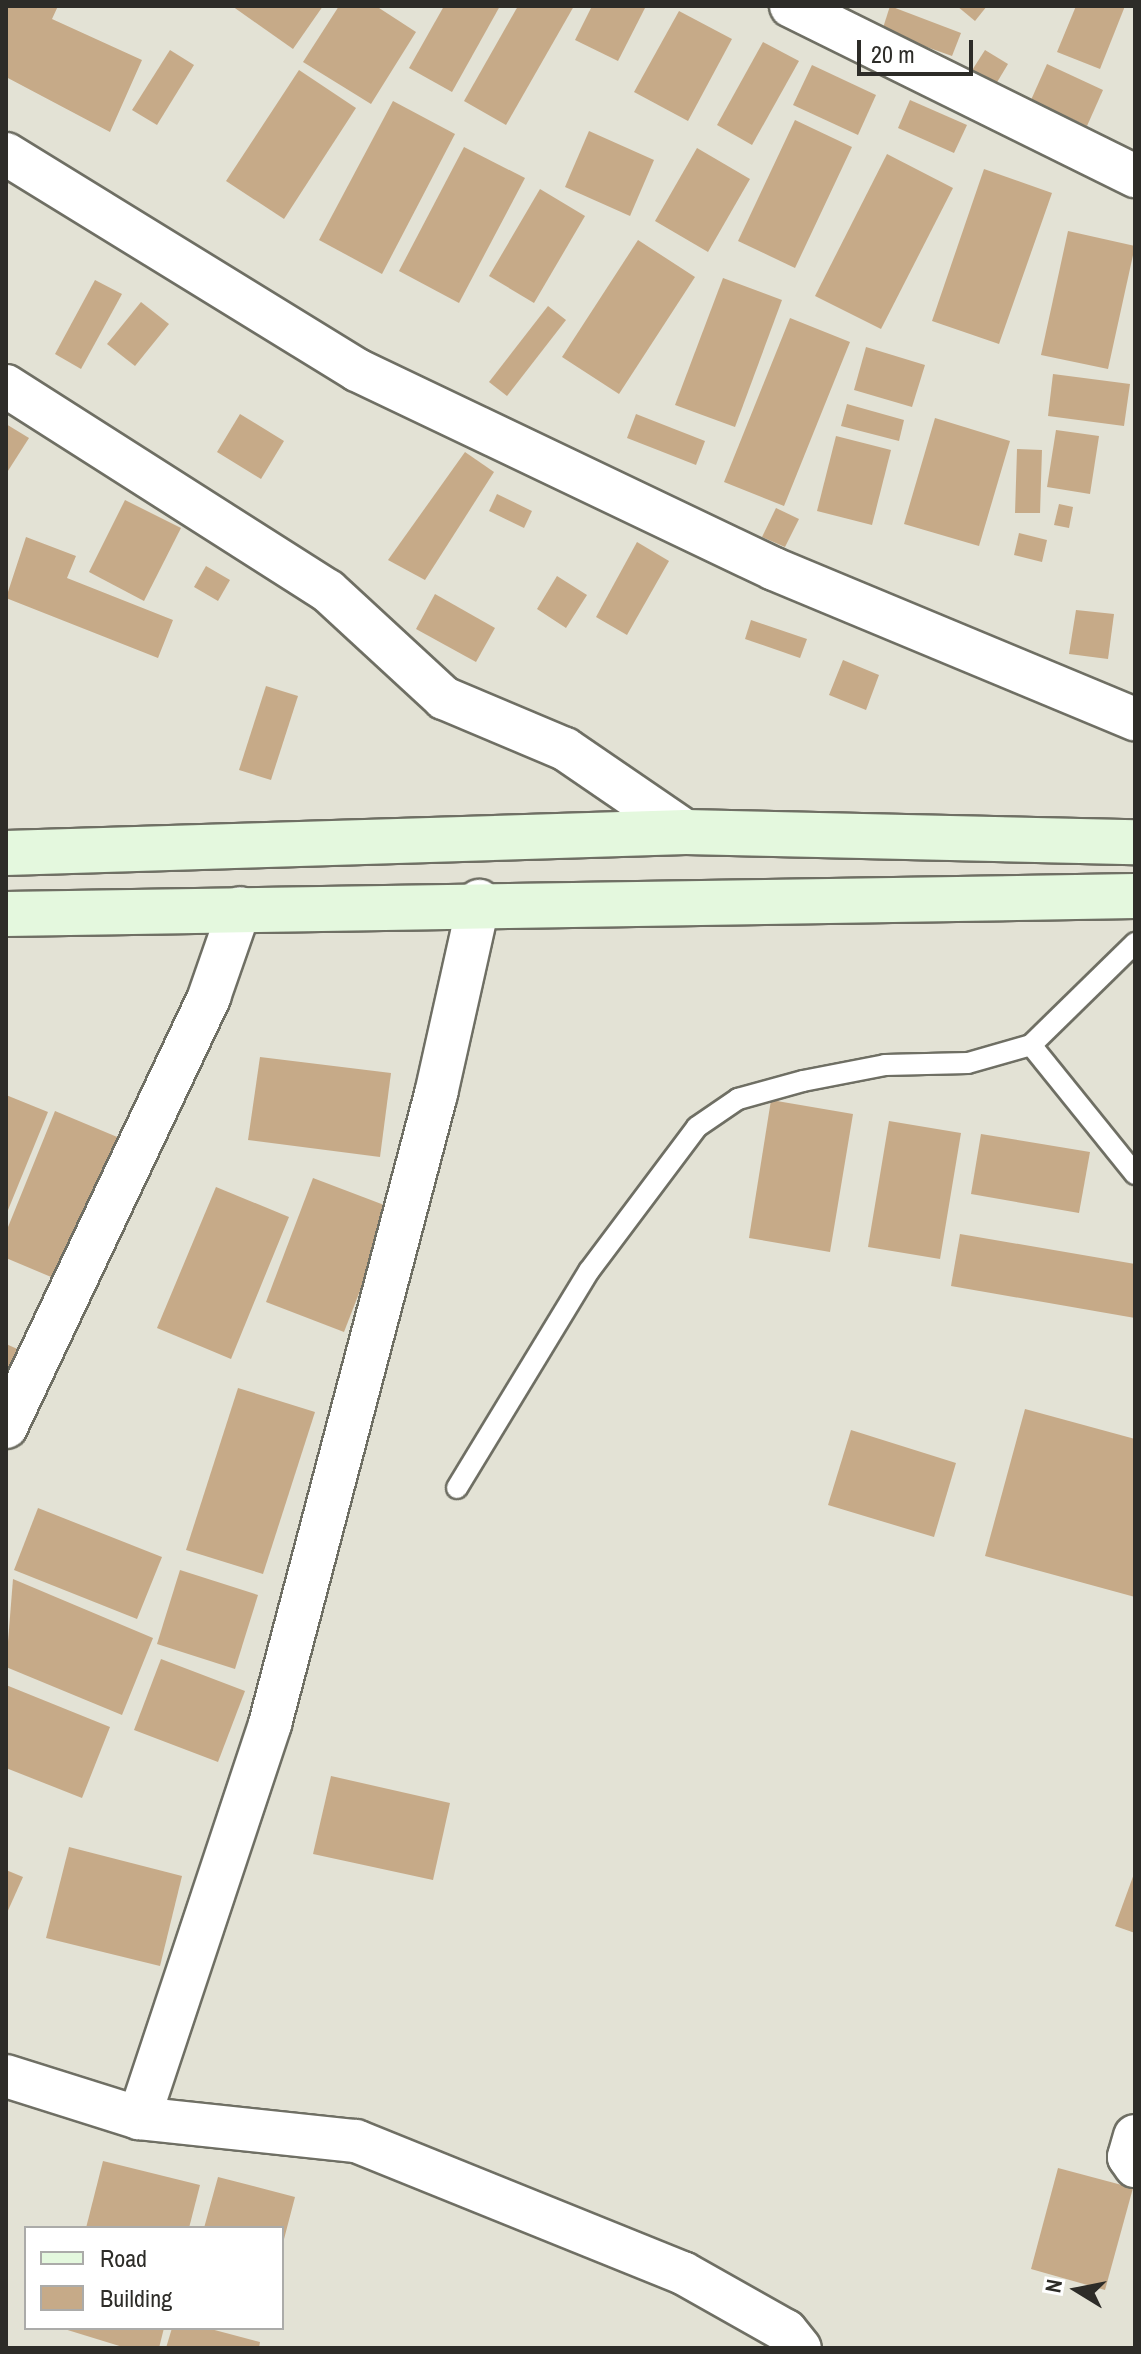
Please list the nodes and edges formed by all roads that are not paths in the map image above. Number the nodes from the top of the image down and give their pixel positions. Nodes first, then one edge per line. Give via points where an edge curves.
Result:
1 (791, 6) edge
2 (856, 19) edge
3 (6, 154) edge
4 (1135, 176) edge
5 (6, 386) edge
6 (1135, 719) edge
7 (686, 832) junction
8 (1135, 842) edge
9 (6, 853) edge
10 (1135, 896) edge
11 (479, 901) junction
12 (240, 908) junction
13 (6, 914) edge
14 (1135, 943) edge
15 (1031, 1045) junction
16 (1135, 1174) edge
17 (6, 1427) edge
18 (457, 1488) dead end
19 (6, 2076) edge
20 (139, 2118) junction
21 (1135, 2136) edge
22 (1135, 2166) edge
23 (800, 2348) edge

1 - 2 street
2 - 4 street
3 - 6 street via 357,370 774,569
5 - 7 street via 328,591 444,698 565,749
7 - 8 main road
7 - 9 main road
10 - 11 main road
11 - 12 main road
11 - 20 street via 436,1094 270,1724
12 - 13 main road
12 - 17 street via 209,997
14 - 15 lane
15 - 16 lane
15 - 18 lane via 968,1063 885,1065 803,1081 738,1099 697,1127 589,1271
19 - 20 street
20 - 23 street via 356,2141 683,2273 786,2331
21 - 22 street via 1129,2157

